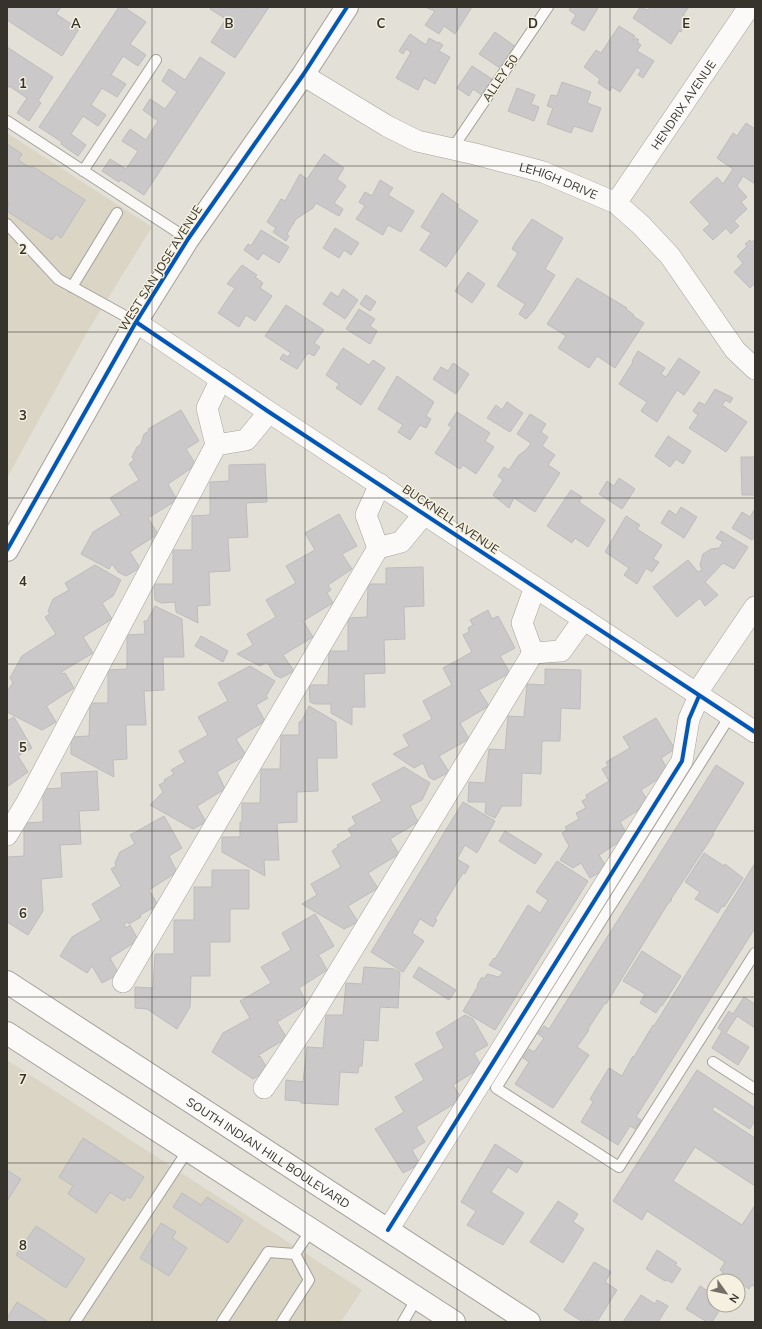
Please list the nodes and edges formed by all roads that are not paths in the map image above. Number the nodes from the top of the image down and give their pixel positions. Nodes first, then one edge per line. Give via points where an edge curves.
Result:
1 (347, 7) edge
2 (548, 7) edge
3 (749, 7) edge
4 (156, 60) dead end
5 (303, 76) junction
6 (7, 121) edge
7 (452, 149) junction
8 (83, 171) junction
9 (616, 203) junction
10 (117, 213) dead end
11 (7, 224) edge
12 (188, 238) junction
13 (72, 287) junction
14 (136, 322) junction
15 (755, 369) edge
16 (221, 379) junction
17 (269, 412) junction
18 (216, 445) junction
19 (380, 484) junction
20 (424, 514) junction
21 (378, 548) junction
22 (7, 550) edge
23 (535, 587) junction
24 (755, 607) edge
25 (584, 619) junction
26 (533, 653) junction
27 (698, 695) junction
28 (730, 716) junction
29 (755, 732) edge
30 (7, 835) edge
31 (755, 954) edge
32 (7, 982) edge
33 (123, 982) dead end
34 (7, 1033) edge
35 (713, 1062) dead end
36 (264, 1088) dead end
37 (755, 1089) edge
38 (188, 1150) junction
39 (311, 1230) junction
40 (388, 1230) junction
41 (295, 1254) junction
42 (417, 1298) junction
43 (75, 1322) edge
44 (222, 1322) edge
45 (282, 1322) edge
46 (403, 1322) edge
47 (454, 1322) edge
48 (529, 1322) edge

1 - 5 main road, WEST SAN JOSE AVENUE
2 - 7 lane, ALLEY 50
3 - 9 street, HENDRIX AVENUE
4 - 8 lane
5 - 7 street, LEHIGH DRIVE via 417,141
5 - 12 main road, WEST SAN JOSE AVENUE
6 - 8 lane
7 - 9 street, LEHIGH DRIVE via 542,172
8 - 12 lane
9 - 15 street, LEHIGH DRIVE via 670,256 735,350
10 - 13 lane
11 - 13 lane via 58,279
12 - 14 main road, WEST SAN JOSE AVENUE
13 - 14 lane
14 - 16 street, BUCKNELL AVENUE
14 - 22 main road, WEST SAN JOSE AVENUE
16 - 17 street, BUCKNELL AVENUE
16 - 18 street via 208,408
17 - 18 street via 246,440
17 - 19 street, BUCKNELL AVENUE
18 - 30 street via 27,802
19 - 20 street, BUCKNELL AVENUE
19 - 21 street via 366,515
20 - 21 street via 402,542
20 - 23 street, BUCKNELL AVENUE
21 - 33 street
23 - 25 street, BUCKNELL AVENUE
23 - 26 street via 522,623
24 - 27 street
25 - 26 street via 561,651
25 - 27 street, BUCKNELL AVENUE
26 - 36 street via 310,1019
27 - 28 street, BUCKNELL AVENUE
27 - 40 street via 689,719 682,761
28 - 29 street, BUCKNELL AVENUE
28 - 31 lane via 496,1088 619,1167
32 - 40 main road, SOUTH INDIAN HILL BOULEVARD
34 - 38 main road
35 - 37 lane
38 - 39 main road
38 - 43 lane
39 - 41 lane
39 - 42 main road
40 - 48 main road, SOUTH INDIAN HILL BOULEVARD
41 - 44 lane via 268,1252
41 - 45 lane via 308,1280
42 - 46 lane
42 - 47 main road

